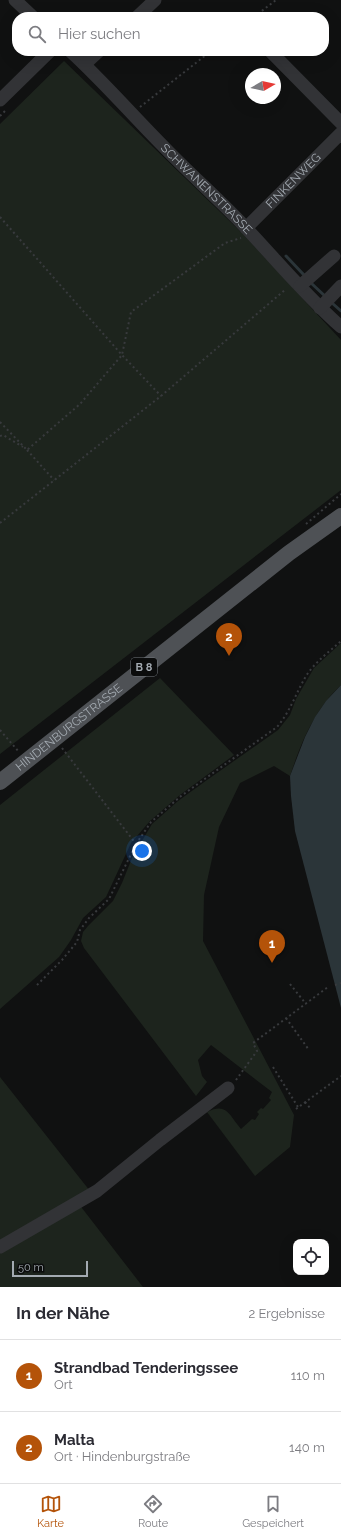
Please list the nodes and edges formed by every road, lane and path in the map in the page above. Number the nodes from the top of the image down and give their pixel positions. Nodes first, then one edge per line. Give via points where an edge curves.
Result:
1 (15, 0) edge
2 (155, 0) edge
3 (276, 0) edge
4 (28, 12) edge
5 (142, 12) edge
6 (260, 12) edge
7 (45, 56) edge
8 (75, 56) edge
9 (93, 56) edge
10 (205, 56) edge
11 (275, 56) edge
12 (84, 64) junction
13 (0, 100) edge
14 (132, 114) junction
15 (341, 123) edge
16 (341, 133) edge
17 (0, 217) edge
18 (246, 228) junction
19 (334, 256) dead end
20 (297, 284) junction
21 (341, 286) edge
22 (320, 308) junction
23 (341, 327) edge
24 (122, 355) junction
25 (161, 396) junction
26 (0, 422) edge
27 (0, 436) edge
28 (27, 450) junction
29 (54, 480) junction
30 (341, 509) edge
31 (341, 516) edge
32 (0, 523) edge
33 (289, 553) junction
34 (341, 641) edge
35 (0, 730) edge
36 (54, 738) junction
37 (27, 760) junction
38 (0, 782) edge
39 (136, 844) junction
40 (341, 983) edge
41 (290, 984) dead end
42 (38, 985) dead end
43 (335, 985) dead end
44 (328, 987) dead end
45 (306, 1004) junction
46 (286, 1018) junction
47 (309, 1050) dead end
48 (273, 1067) dead end
49 (341, 1076) edge
50 (228, 1088) joint
51 (305, 1102) junction
52 (311, 1109) dead end
53 (0, 1247) edge

1 - 4 street
2 - 5 street
3 - 6 path
7 - 13 street
8 - 12 street, SCHWANENSTRASSE
9 - 12 street
10 - 14 path
11 - 15 street
12 - 14 street, SCHWANENSTRASSE
14 - 18 street, SCHWANENSTRASSE
16 - 18 street, FINKENWEG
17 - 24 path
18 - 20 street, SCHWANENSTRASSE
18 - 24 path via 243,237 225,243 130,312
19 - 20 street
20 - 22 street, SCHWANENSTRASSE
20 - 25 path
21 - 22 street
22 - 23 street, SCHWANENSTRASSE
24 - 25 path
24 - 28 path via 80,404
25 - 29 path
26 - 28 path
27 - 28 path via 3,435
28 - 29 path
29 - 32 path
30 - 33 main road, HINDENBURGSTRASSE / B 8
31 - 33 main road, HINDENBURGSTRASSE / B 8
33 - 36 main road, HINDENBURGSTRASSE / B 8
34 - 39 path via 306,676 287,716 277,727 181,796 151,822
35 - 37 path
36 - 37 main road, HINDENBURGSTRASSE / B 8
36 - 39 path
37 - 38 main road, HINDENBURGSTRASSE / B 8
39 - 42 path via 110,899 90,918 80,930 76,942
40 - 43 path
41 - 45 path
44 - 45 path
45 - 46 path
46 - 47 path
46 - 50 path via 253,1043 257,1051
48 - 51 path via 297,1108
49 - 51 path
50 - 53 street via 97,1192
51 - 52 path

